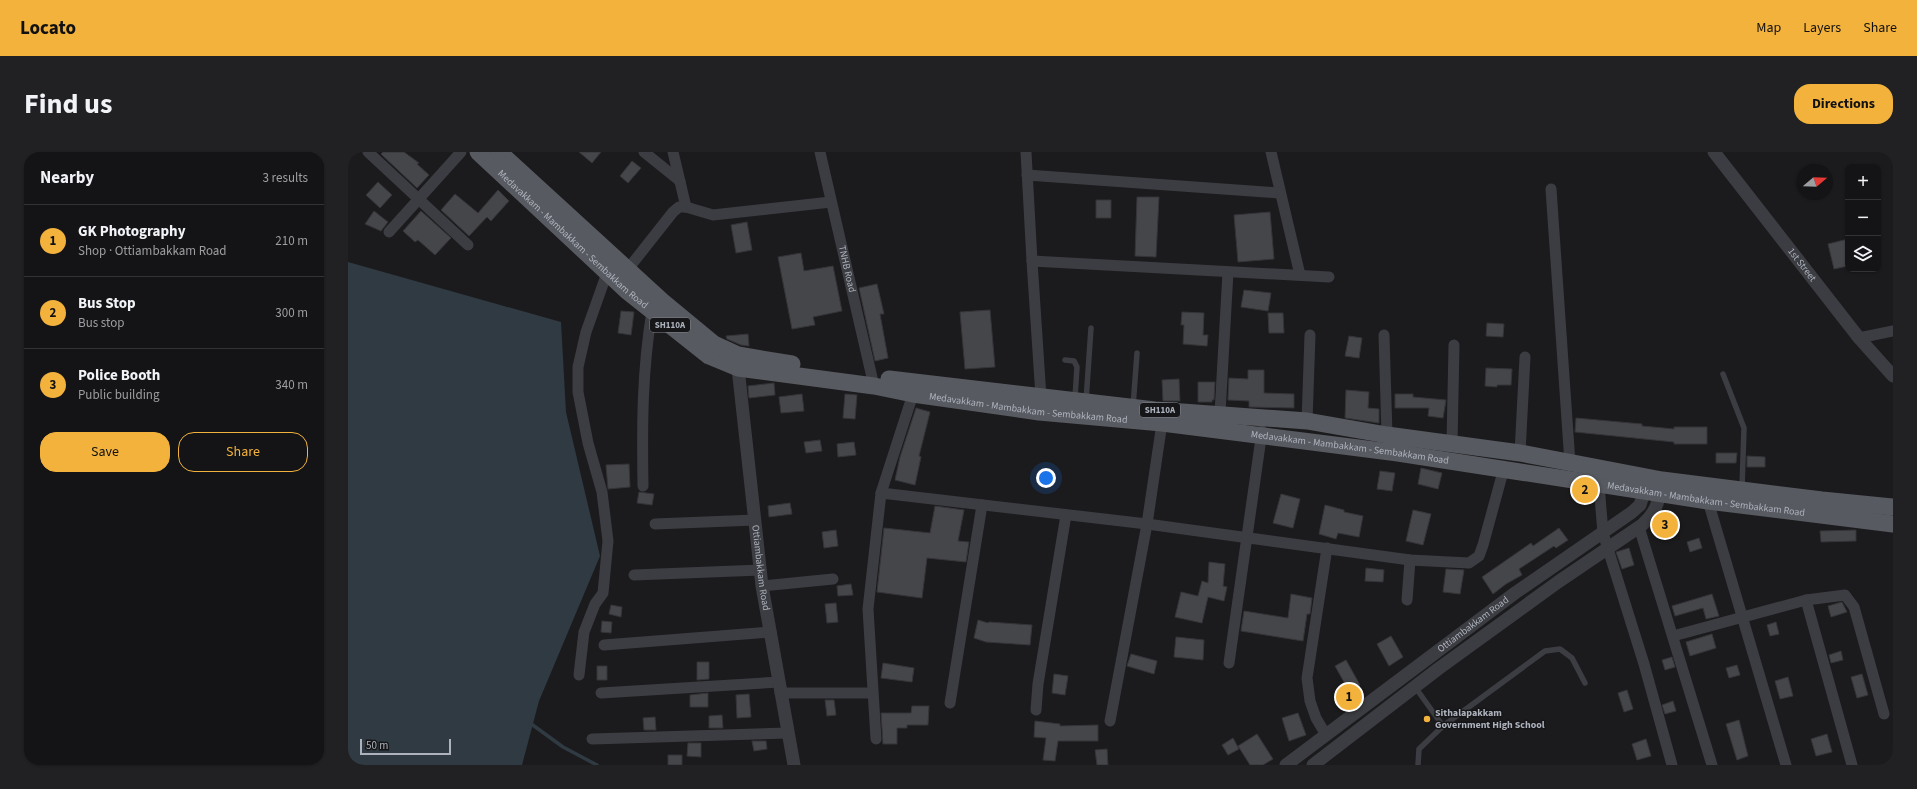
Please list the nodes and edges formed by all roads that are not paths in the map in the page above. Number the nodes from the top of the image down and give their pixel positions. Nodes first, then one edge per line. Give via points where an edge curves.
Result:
1 (368, 152) edge
2 (461, 152) edge
3 (478, 152) edge
4 (499, 152) edge
5 (644, 152) edge
6 (673, 152) edge
7 (820, 152) edge
8 (1026, 152) edge
9 (1271, 152) edge
10 (1714, 152) edge
11 (1027, 175) junction
12 (680, 181) junction
13 (1551, 189) dead end
14 (1279, 193) junction
15 (419, 199) junction
16 (831, 202) junction
17 (686, 207) junction
18 (389, 232) dead end
19 (468, 244) dead end
20 (1032, 261) junction
21 (628, 269) junction
22 (1228, 272) junction
23 (607, 273) junction
24 (1300, 275) junction
25 (1329, 277) dead end
26 (652, 311) junction
27 (1091, 328) dead end
28 (1893, 331) edge
29 (1310, 334) dead end
30 (1384, 335) dead end
31 (1859, 338) junction
32 (1454, 345) dead end
33 (1136, 353) dead end
34 (1525, 357) dead end
35 (1064, 360) dead end
36 (738, 368) junction
37 (1723, 374) dead end
38 (1893, 376) edge
39 (873, 381) junction
40 (913, 394) junction
41 (1041, 397) junction
42 (1080, 402) junction
43 (1133, 407) junction
44 (1220, 413) junction
45 (1264, 418) junction
46 (1307, 420) junction
47 (1162, 423) junction
48 (1387, 435) junction
49 (1261, 436) junction
50 (1452, 444) junction
51 (1520, 453) junction
52 (1570, 463) junction
53 (1504, 468) junction
54 (1599, 485) junction
55 (643, 486) dead end
56 (1654, 486) junction
57 (1742, 491) junction
58 (881, 493) junction
59 (1708, 501) junction
60 (982, 505) junction
61 (1893, 507) edge
62 (1066, 515) junction
63 (755, 520) junction
64 (655, 524) dead end
65 (1147, 524) junction
66 (1893, 524) edge
67 (1639, 527) junction
68 (1603, 533) junction
69 (1247, 537) junction
70 (1327, 548) junction
71 (1608, 548) junction
72 (1410, 560) junction
73 (761, 570) junction
74 (634, 575) dead end
75 (833, 579) dead end
76 (762, 586) junction
77 (1407, 600) dead end
78 (1806, 600) junction
79 (1743, 617) junction
80 (771, 632) junction
81 (1673, 636) junction
82 (604, 645) dead end
83 (1229, 663) dead end
84 (579, 675) dead end
85 (1585, 683) dead end
86 (780, 687) junction
87 (1415, 687) junction
88 (601, 693) dead end
89 (872, 693) junction
90 (950, 703) dead end
91 (1036, 710) dead end
92 (1884, 714) dead end
93 (1110, 720) dead end
94 (1443, 726) junction
95 (787, 733) junction
96 (1326, 735) junction
97 (592, 739) dead end
98 (876, 739) dead end
99 (794, 765) edge
100 (1286, 765) edge
101 (1313, 765) edge
102 (1418, 765) edge
103 (1672, 765) edge
104 (1712, 765) edge
105 (1786, 765) edge
106 (1852, 765) edge

1 - 15 street
2 - 15 street
3 - 23 main road, Medavakkam - Mambakkam - Sembakkam Road / SH110A
4 - 21 main road, Medavakkam - Mambakkam - Sembakkam Road / SH110A
5 - 12 street
6 - 12 street
7 - 16 street, TNHB Road
8 - 11 street
9 - 14 street
10 - 31 street, 1st Street
11 - 14 street
11 - 20 street
12 - 17 street
13 - 52 street
14 - 24 street
15 - 18 street
15 - 19 street
16 - 17 street via 713,215
16 - 39 street, TNHB Road
17 - 21 street via 679,207 673,212
20 - 22 street
20 - 41 street
21 - 39 main road, Medavakkam - Mambakkam - Sembakkam Road / SH110A via 698,332 714,344 738,355
22 - 24 street
22 - 44 street
23 - 26 main road, Medavakkam - Mambakkam - Sembakkam Road / SH110A
23 - 84 street via 586,332 578,367 578,392 588,443 602,492 608,541 602,593 584,632
24 - 25 street
26 - 36 main road, Medavakkam - Mambakkam - Sembakkam Road / SH110A via 709,356
26 - 55 street via 645,352 642,409
27 - 42 lane
28 - 31 street
29 - 46 street
30 - 48 street
31 - 38 street, 1st Street
32 - 50 street
33 - 43 lane
34 - 51 street
35 - 42 lane via 1074,361 1077,367
36 - 39 main road, Medavakkam - Mambakkam - Sembakkam Road / SH110A
36 - 63 street, Ottiambakkam Road
37 - 57 lane via 1744,428
39 - 40 main road, Medavakkam - Mambakkam - Sembakkam Road / SH110A
39 - 41 main road, Medavakkam - Mambakkam - Sembakkam Road / SH110A
40 - 47 main road, Medavakkam - Mambakkam - Sembakkam Road / SH110A via 1039,412
40 - 58 street
41 - 42 main road, Medavakkam - Mambakkam - Sembakkam Road / SH110A
42 - 43 main road, Medavakkam - Mambakkam - Sembakkam Road / SH110A
43 - 44 main road, Medavakkam - Mambakkam - Sembakkam Road / SH110A
44 - 45 main road, Medavakkam - Mambakkam - Sembakkam Road / SH110A
45 - 46 main road, Medavakkam - Mambakkam - Sembakkam Road / SH110A
45 - 49 street
46 - 48 main road, Medavakkam - Mambakkam - Sembakkam Road / SH110A
47 - 49 main road, Medavakkam - Mambakkam - Sembakkam Road / SH110A
47 - 65 street
48 - 50 main road, Medavakkam - Mambakkam - Sembakkam Road / SH110A
49 - 53 main road, Medavakkam - Mambakkam - Sembakkam Road / SH110A
49 - 69 street
50 - 51 main road, Medavakkam - Mambakkam - Sembakkam Road / SH110A
51 - 52 main road, Medavakkam - Mambakkam - Sembakkam Road / SH110A
52 - 56 main road, Medavakkam - Mambakkam - Sembakkam Road / SH110A
53 - 54 main road, Medavakkam - Mambakkam - Sembakkam Road / SH110A
53 - 72 street via 1479,556 1469,563
54 - 56 main road, Medavakkam - Mambakkam - Sembakkam Road / SH110A
54 - 68 street
56 - 57 main road, Medavakkam - Mambakkam - Sembakkam Road / SH110A
56 - 59 main road, Medavakkam - Mambakkam - Sembakkam Road / SH110A
56 - 67 street, Ottiambakkam Road via 1656,508 1651,517
56 - 68 street, Ottiambakkam Road via 1640,505
57 - 61 main road, Medavakkam - Mambakkam - Sembakkam Road / SH110A
58 - 60 street
58 - 89 street via 868,609
59 - 66 main road, Medavakkam - Mambakkam - Sembakkam Road / SH110A
59 - 79 street
60 - 62 street
60 - 90 street
62 - 65 street
62 - 91 street
63 - 64 street
63 - 73 street, Ottiambakkam Road
65 - 69 street
65 - 93 street
67 - 71 street, Ottiambakkam Road
67 - 81 street
68 - 71 street
68 - 96 street, Ottiambakkam Road via 1515,593
69 - 70 street
69 - 83 street
70 - 72 street
70 - 96 street via 1307,678 1310,701
71 - 87 street, Ottiambakkam Road
71 - 103 street
72 - 77 street
73 - 74 street
73 - 76 street, Ottiambakkam Road
75 - 76 street
76 - 80 street, Ottiambakkam Road
78 - 79 street
78 - 92 street via 1846,595 1852,601
78 - 106 street
79 - 81 street
79 - 105 street
80 - 82 street
80 - 86 street, Ottiambakkam Road
81 - 104 street
85 - 94 lane via 1572,658 1560,649 1545,651
86 - 88 street
86 - 89 street
86 - 95 street, Ottiambakkam Road
87 - 94 lane
87 - 101 street, Ottiambakkam Road
89 - 98 street
94 - 102 lane via 1419,749
95 - 97 street
95 - 99 street, Ottiambakkam Road
96 - 100 street, Ottiambakkam Road

